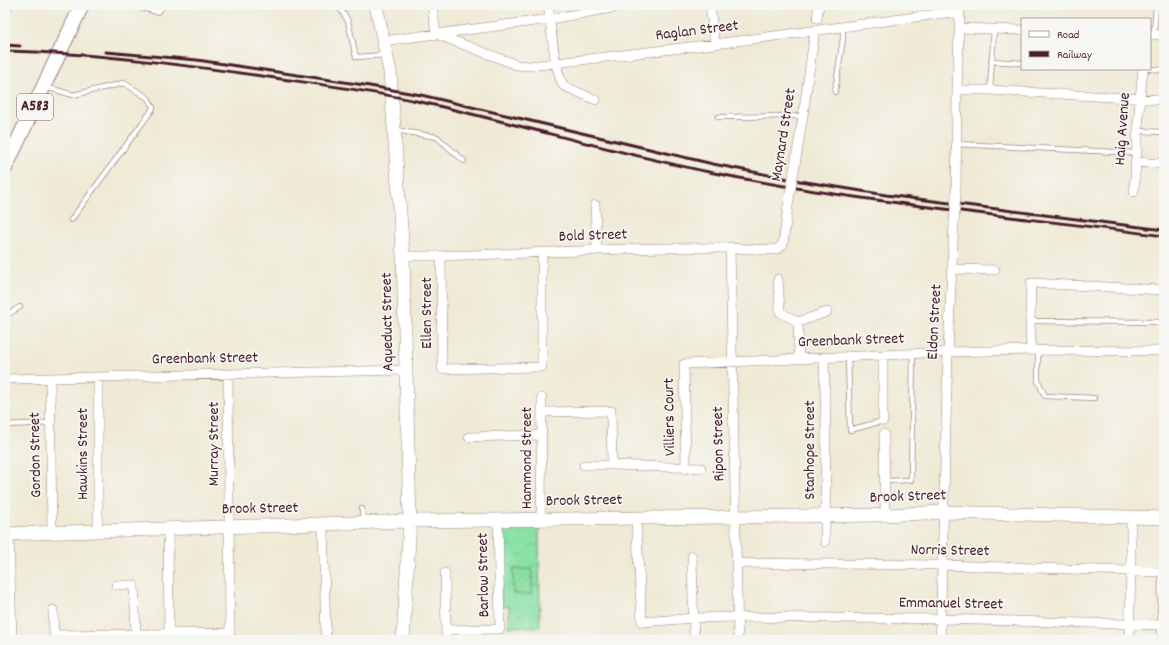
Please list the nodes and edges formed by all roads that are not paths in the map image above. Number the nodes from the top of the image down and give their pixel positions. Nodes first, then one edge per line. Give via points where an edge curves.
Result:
1 (8, 5) edge
2 (82, 5) edge
3 (163, 5) edge
4 (338, 5) edge
5 (376, 5) edge
6 (432, 5) edge
7 (548, 5) edge
8 (628, 5) edge
9 (710, 5) edge
10 (819, 5) edge
11 (1156, 5) edge
12 (139, 7) dead end
13 (960, 8) edge
14 (5, 11) edge
15 (550, 18) junction
16 (817, 18) dead end
17 (842, 26) junction
18 (960, 28) junction
19 (994, 29) junction
20 (815, 30) junction
21 (1021, 30) edge
22 (436, 34) junction
23 (1152, 34) edge
24 (1164, 35) edge
25 (383, 41) junction
26 (715, 44) junction
27 (386, 55) junction
28 (991, 61) junction
29 (557, 63) junction
30 (1021, 63) edge
31 (1151, 69) edge
32 (1143, 70) edge
33 (1164, 70) edge
34 (44, 86) junction
35 (957, 90) junction
36 (990, 90) junction
37 (836, 92) dead end
38 (1140, 98) junction
39 (596, 100) dead end
40 (1164, 100) edge
41 (803, 116) junction
42 (718, 117) dead end
43 (393, 130) junction
44 (1138, 131) junction
45 (1164, 132) edge
46 (956, 144) junction
47 (1136, 158) junction
48 (464, 161) dead end
49 (1164, 164) edge
50 (5, 168) edge
51 (1134, 192) dead end
52 (595, 205) dead end
53 (71, 220) dead end
54 (783, 244) joint
55 (730, 247) junction
56 (597, 250) junction
57 (542, 253) junction
58 (403, 256) junction
59 (441, 256) junction
60 (953, 269) junction
61 (995, 270) dead end
62 (778, 280) dead end
63 (1164, 290) edge
64 (20, 307) dead end
65 (827, 312) dead end
66 (5, 316) edge
67 (1030, 320) junction
68 (798, 322) junction
69 (1164, 322) edge
70 (1034, 350) junction
71 (1164, 351) edge
72 (948, 352) junction
73 (913, 353) junction
74 (883, 355) junction
75 (848, 356) junction
76 (824, 357) junction
77 (799, 358) junction
78 (732, 361) junction
79 (684, 364) joint
80 (406, 370) junction
81 (228, 374) junction
82 (98, 377) junction
83 (50, 378) junction
84 (5, 379) edge
85 (542, 398) dead end
86 (1094, 398) dead end
87 (542, 412) junction
88 (883, 421) joint
89 (51, 423) junction
90 (5, 425) edge
91 (884, 434) dead end
92 (542, 435) junction
93 (470, 437) dead end
94 (584, 465) dead end
95 (612, 465) junction
96 (701, 468) dead end
97 (686, 469) junction
98 (884, 481) junction
99 (362, 509) dead end
100 (944, 512) junction
101 (885, 515) junction
102 (736, 516) junction
103 (824, 516) junction
104 (636, 518) junction
105 (1131, 518) junction
106 (1164, 518) edge
107 (541, 519) junction
108 (498, 520) junction
109 (410, 521) junction
110 (363, 522) junction
111 (323, 524) junction
112 (229, 527) junction
113 (168, 528) junction
114 (52, 532) junction
115 (98, 532) junction
116 (7, 534) edge
117 (825, 542) dead end
118 (692, 556) dead end
119 (736, 563) junction
120 (942, 565) junction
121 (1131, 571) junction
122 (445, 572) dead end
123 (1162, 572) edge
124 (116, 585) dead end
125 (1162, 600) edge
126 (53, 610) dead end
127 (737, 617) junction
128 (694, 618) junction
129 (941, 619) junction
130 (1130, 624) junction
131 (1162, 625) edge
132 (136, 634) junction
133 (169, 634) junction
134 (446, 635) edge
135 (99, 637) edge
136 (12, 640) edge
137 (326, 640) edge
138 (403, 640) edge
139 (694, 640) edge
140 (738, 640) edge
141 (940, 640) edge
142 (1129, 640) edge
143 (1160, 640) edge

1 - 14 street
2 - 34 main road, A583
3 - 12 lane via 157,12
4 - 27 lane via 348,21 356,57
5 - 25 street, Aqueduct Street
6 - 22 street
7 - 15 street
8 - 15 street
9 - 26 street
10 - 16 street
11 - 23 lane
13 - 17 street, Raglan Street
13 - 18 street, Eldon Street
15 - 22 street
15 - 29 street
17 - 20 street, Raglan Street
17 - 37 lane via 843,38
18 - 19 street
18 - 35 street, Eldon Street
19 - 21 street
19 - 28 lane
20 - 26 street, Raglan Street
20 - 41 street, Maynard Street
22 - 25 street
22 - 29 street, Raglan Street via 517,65
23 - 24 street
25 - 27 street, Aqueduct Street
26 - 29 street, Raglan Street
27 - 43 street, Aqueduct Street via 390,72
28 - 30 lane
28 - 36 lane
29 - 39 street via 564,86
31 - 33 lane
32 - 38 street, Haig Avenue
34 - 50 main road, A583
34 - 53 lane via 73,95 124,83 148,98 153,107
35 - 36 street
35 - 46 street, Eldon Street
36 - 38 street
38 - 40 street
38 - 44 street, Haig Avenue
41 - 42 lane
41 - 54 street, Maynard Street, bridge
43 - 48 lane via 437,137
43 - 58 street, Aqueduct Street
44 - 45 lane
44 - 47 street, Haig Avenue
46 - 47 lane
46 - 60 street, Eldon Street, bridge
47 - 49 street
47 - 51 street, Haig Avenue
52 - 56 street
54 - 55 street, Bold Street via 774,250
55 - 56 street, Bold Street
55 - 78 street, Ripon Street
56 - 57 street, Bold Street
57 - 59 street, Bold Street
57 - 59 street, Ellen Street via 542,367 442,369
58 - 59 street, Bold Street
58 - 80 street, Aqueduct Street
60 - 61 street
60 - 72 street, Eldon Street
62 - 68 street via 780,312
63 - 67 street via 1031,283
64 - 66 lane
65 - 68 street
67 - 69 lane
67 - 70 street
68 - 77 street
70 - 71 street, Greenbank Street
70 - 72 street, Greenbank Street
70 - 86 lane via 1038,382 1045,396
72 - 73 street, Greenbank Street
72 - 100 street, Eldon Street
73 - 74 street, Greenbank Street
73 - 98 lane via 911,480
74 - 75 street, Greenbank Street
74 - 88 street
75 - 76 street, Greenbank Street
75 - 88 lane via 850,430
76 - 77 street, Greenbank Street
76 - 103 street, Stanhope Street
77 - 78 street, Greenbank Street
78 - 79 street, Greenbank Street
78 - 102 street, Ripon Street
79 - 97 street, Villiers Court
80 - 81 street, Greenbank Street
80 - 109 street, Aqueduct Street
81 - 82 street, Greenbank Street
81 - 112 street, Murray Street
82 - 83 street, Greenbank Street
82 - 115 street, Hawkins Street
83 - 84 street, Greenbank Street
83 - 89 street, Gordon Street
85 - 87 street, Hammond Street
87 - 92 street, Hammond Street
87 - 95 street via 611,410
89 - 90 lane
89 - 114 street, Gordon Street
91 - 98 street
92 - 93 street
92 - 107 street, Hammond Street
94 - 95 street, Villiers Court
95 - 97 street, Villiers Court
96 - 97 street, Villiers Court
98 - 101 street
99 - 110 lane
100 - 101 street, Brook Street
100 - 105 street, Brook Street
100 - 120 street, Eldon Street
101 - 103 street, Brook Street
102 - 103 street, Brook Street
102 - 104 street, Brook Street
102 - 119 street, Ripon Street
103 - 117 street, Stanhope Street
104 - 107 street, Brook Street
104 - 128 street, Emmanuel Street via 642,622
105 - 106 street, Brook Street
105 - 121 street
107 - 108 street, Brook Street
108 - 109 street, Brook Street
108 - 134 street, Barlow Street via 500,629
109 - 110 street, Brook Street
109 - 138 street, Aqueduct Street
110 - 111 street, Brook Street
111 - 112 street, Brook Street
111 - 137 street
112 - 113 street, Brook Street
112 - 133 street, Murray Street via 230,633
113 - 115 street, Brook Street
113 - 133 street
114 - 115 street, Brook Street
114 - 116 street, Brook Street
116 - 136 street
118 - 128 street
119 - 120 street, Norris Street
119 - 127 street, Ripon Street
120 - 121 street, Norris Street
120 - 129 street, Eldon Street
121 - 123 street, Norris Street
121 - 130 street
122 - 134 street
123 - 125 lane
124 - 132 street via 134,585
125 - 131 lane
126 - 135 street via 54,635
127 - 128 street, Emmanuel Street
127 - 129 street, Emmanuel Street
127 - 140 street, Ripon Street
128 - 139 street
129 - 130 street, Emmanuel Street
129 - 141 street, Eldon Street
130 - 131 street, Emmanuel Street
130 - 142 street
131 - 143 lane
132 - 133 street
132 - 135 street

